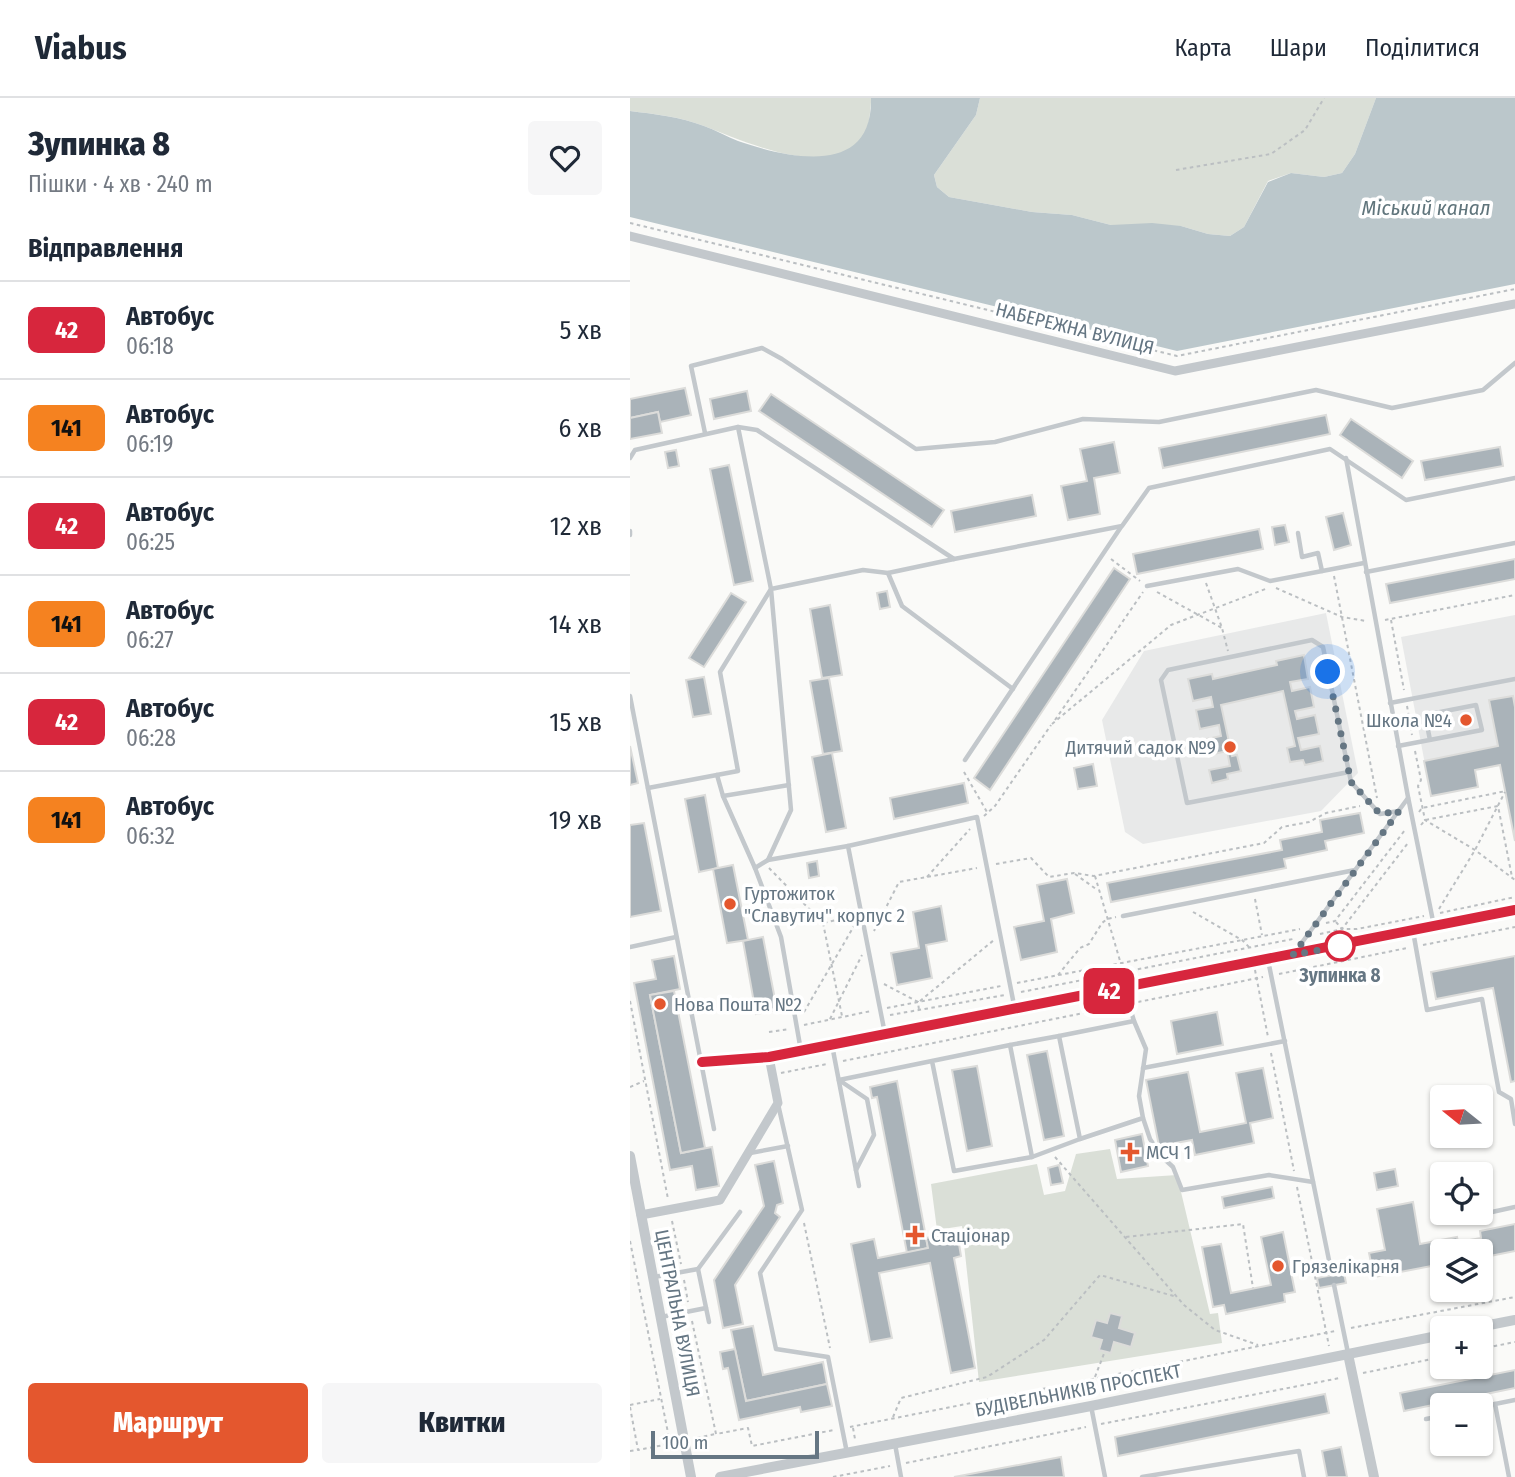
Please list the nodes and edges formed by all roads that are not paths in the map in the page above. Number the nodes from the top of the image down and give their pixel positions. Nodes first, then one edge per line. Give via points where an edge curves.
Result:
1 (630, 236) edge
2 (1515, 304) edge
3 (1515, 363) edge
4 (738, 427) junction
5 (705, 433) junction
6 (630, 458) edge
7 (1346, 458) junction
8 (1515, 478) edge
9 (1122, 526) junction
10 (1298, 533) dead end
11 (1515, 543) edge
12 (954, 559) junction
13 (1364, 563) junction
14 (1322, 571) junction
15 (1366, 572) junction
16 (888, 573) junction
17 (1147, 586) road end
18 (771, 589) junction
19 (1515, 680) edge
20 (1013, 689) junction
21 (630, 696) edge
22 (1390, 703) junction
23 (1430, 740) junction
24 (1398, 746) junction
25 (965, 760) dead end
26 (1349, 772) junction
27 (717, 775) junction
28 (789, 785) junction
29 (648, 788) junction
30 (723, 796) junction
31 (1408, 797) junction
32 (1399, 811) junction
33 (848, 846) junction
34 (766, 862) junction
35 (755, 868) junction
36 (1355, 870) junction
37 (1515, 910) edge
38 (1123, 916) road end
39 (1435, 927) junction
40 (1413, 932) junction
41 (677, 937) junction
42 (630, 947) edge
43 (1293, 955) junction
44 (1268, 960) junction
45 (1124, 988) junction
46 (1015, 1010) junction
47 (1134, 1021) junction
48 (885, 1034) junction
49 (1059, 1036) junction
50 (1285, 1041) junction
51 (832, 1045) junction
52 (1010, 1045) junction
53 (801, 1051) junction
54 (769, 1057) junction
55 (932, 1061) junction
56 (702, 1062) junction
57 (1143, 1068) junction
58 (839, 1080) junction
59 (778, 1103) junction
60 (1143, 1118) junction
61 (1515, 1124) edge
62 (714, 1129) dead end
63 (1080, 1139) junction
64 (788, 1146) junction
65 (749, 1154) junction
66 (630, 1156) edge
67 (1032, 1157) junction
68 (856, 1170) junction
69 (1313, 1182) junction
70 (859, 1186) dead end
71 (1515, 1207) edge
72 (740, 1212) dead end
73 (1493, 1212) edge
74 (641, 1215) junction
75 (698, 1269) junction
76 (1332, 1275) dead end
77 (653, 1278) junction
78 (1334, 1285) dead end
79 (706, 1308) junction
80 (661, 1317) junction
81 (1515, 1320) edge
82 (709, 1322) dead end
83 (1493, 1324) edge
84 (1430, 1337) edge
85 (1348, 1354) junction
86 (1515, 1400) edge
87 (1495, 1404) joint
88 (1091, 1406) junction
89 (1430, 1418) edge
90 (1426, 1419) dead end
91 (895, 1444) junction
92 (852, 1452) junction
93 (691, 1477) edge
94 (720, 1477) edge
95 (901, 1477) edge
96 (1105, 1477) edge
97 (1142, 1477) edge
98 (1304, 1477) edge
99 (1374, 1477) edge
100 (1509, 1477) edge

1 - 2 street, НАБЕРЕЖНА ВУЛИЦЯ via 1175,371
3 - 5 lane via 1483,390 1392,408 1316,390 1159,422 1083,419 995,442 916,449 762,348 691,366
4 - 5 lane
4 - 12 lane via 757,430
4 - 18 lane
5 - 6 lane via 635,450
7 - 8 lane via 1406,500
7 - 9 lane via 1330,449 1149,488
7 - 13 lane
9 - 12 lane
9 - 20 lane
10 - 14 lane via 1302,557 1318,553
11 - 15 lane
12 - 16 lane
13 - 14 lane
13 - 15 lane
14 - 17 lane via 1270,581 1238,569
15 - 22 lane
16 - 18 lane via 863,570
16 - 20 lane via 902,606
18 - 27 lane via 720,672 738,771
18 - 28 lane
19 - 22 lane
20 - 25 lane
21 - 29 lane
22 - 24 lane
23 - 23 lane via 1425,716 1476,705 1482,730
23 - 24 lane
24 - 31 lane
26 - 26 lane via 1187,803 1161,680 1168,670 1312,640 1323,647
26 - 32 lane via 1351,782 1380,814
27 - 29 lane
27 - 30 lane
28 - 30 lane
28 - 34 lane via 791,810
29 - 41 lane
30 - 35 lane
31 - 32 lane
31 - 39 lane
32 - 36 lane
33 - 34 lane
33 - 46 lane via 978,817
33 - 48 lane
34 - 35 lane
35 - 53 lane via 781,937
36 - 38 lane
36 - 43 lane
37 - 39 street
39 - 40 street
40 - 43 street
40 - 61 lane via 1427,1010 1482,999 1500,1092 1511,1099
41 - 42 lane
41 - 56 lane
43 - 44 street
44 - 45 street
44 - 50 lane
45 - 46 street
45 - 47 lane
46 - 48 street
47 - 49 lane
47 - 57 lane via 1146,1049
48 - 51 street
49 - 52 lane
49 - 63 lane
50 - 57 lane
50 - 69 lane
51 - 53 street
51 - 58 lane
52 - 55 lane
52 - 67 lane
53 - 54 street
54 - 56 street
54 - 59 street
55 - 58 lane
55 - 67 lane via 954,1171
56 - 62 lane
57 - 60 lane via 1139,1096
58 - 68 lane
58 - 68 lane via 867,1099 874,1135
59 - 64 lane
59 - 65 street
60 - 63 lane
60 - 69 lane via 1150,1139 1173,1167 1182,1190 1269,1175
63 - 67 lane
64 - 65 lane
64 - 92 lane via 802,1210 760,1273 776,1349 828,1357 842,1429
65 - 74 street via 720,1200
66 - 74 street, ЦЕНТРАЛЬНА ВУЛИЦЯ
68 - 70 lane
69 - 76 lane
71 - 73 lane
72 - 75 lane
74 - 77 street, ЦЕНТРАЛЬНА ВУЛИЦЯ
75 - 77 lane
75 - 79 lane
77 - 80 street, ЦЕНТРАЛЬНА ВУЛИЦЯ
78 - 85 lane
79 - 80 lane
79 - 82 lane
80 - 93 street, ЦЕНТРАЛЬНА ВУЛИЦЯ
81 - 83 street
84 - 85 street, БУДІВЕЛЬНИКІВ ПРОСПЕКТ
85 - 88 street, БУДІВЕЛЬНИКІВ ПРОСПЕКТ
85 - 99 street
86 - 87 lane
87 - 100 lane
88 - 91 street, БУДІВЕЛЬНИКІВ ПРОСПЕКТ
88 - 96 lane
89 - 90 lane
91 - 92 street, БУДІВЕЛЬНИКІВ ПРОСПЕКТ
91 - 95 lane
92 - 94 street, БУДІВЕЛЬНИКІВ ПРОСПЕКТ
97 - 98 lane via 1299,1451

